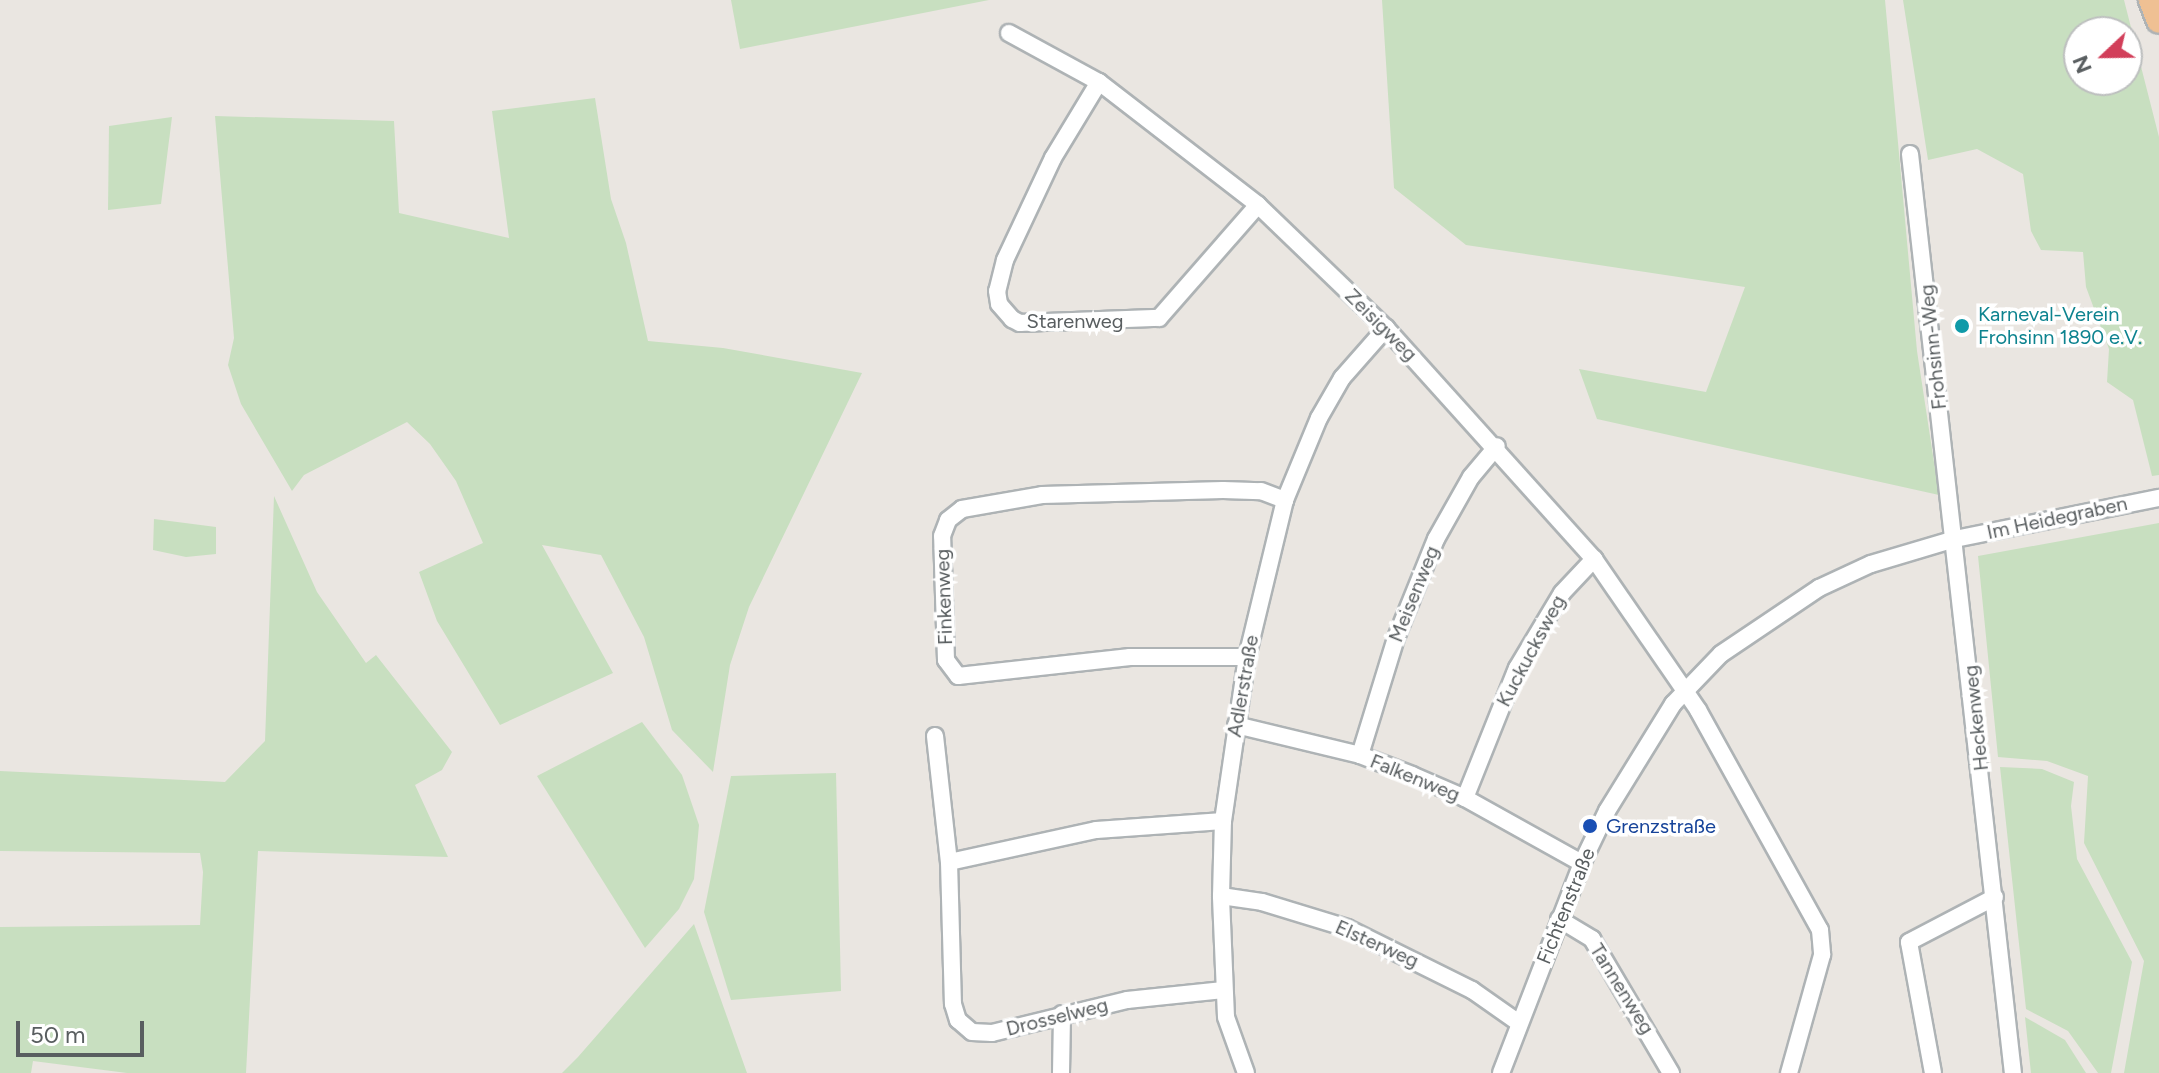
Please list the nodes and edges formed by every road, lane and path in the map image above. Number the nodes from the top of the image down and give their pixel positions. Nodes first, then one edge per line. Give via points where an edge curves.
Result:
1 (2152, 0) edge
2 (2159, 20) edge
3 (1009, 33) dead end
4 (1099, 82) junction
5 (1910, 154) dead end
6 (1258, 205) junction
7 (1386, 328) junction
8 (1497, 446) junction
9 (2159, 498) edge
10 (1285, 500) junction
11 (1955, 539) junction
12 (1594, 559) junction
13 (1247, 657) junction
14 (1685, 689) junction
15 (1236, 725) junction
16 (935, 736) dead end
17 (1360, 755) junction
18 (1465, 798) junction
19 (1223, 821) junction
20 (949, 862) junction
21 (1582, 863) junction
22 (1221, 896) junction
23 (1995, 897) junction
24 (1559, 919) junction
25 (1223, 990) junction
26 (1062, 1014) junction
27 (1519, 1023) junction
28 (1061, 1073) edge
29 (1246, 1073) edge
30 (1501, 1073) edge
31 (1671, 1073) edge
32 (1789, 1073) edge
33 (1933, 1073) edge
34 (2013, 1073) edge

1 - 2 highway
3 - 4 street, Zeisigweg
4 - 6 street, Zeisigweg
4 - 6 street, Starenweg via 1046,171 1005,260 997,291 999,304 1012,319 1020,323 1159,318
5 - 11 street, Frohsinn-Weg
6 - 7 street, Zeisigweg
7 - 8 street, Zeisigweg
7 - 10 street, Adlerstraße via 1330,396
8 - 12 street, Zeisigweg
8 - 17 street, Meisenweg via 1471,477 1436,539 1396,638
9 - 11 street, Im Heidegraben
10 - 13 street, Adlerstraße
10 - 13 street, Finkenweg via 1261,491 1223,490 1042,495 962,509 944,527 945,653 958,676 1130,657
11 - 14 street, Fichtenstraße via 1871,564 1819,588 1739,640
11 - 23 street, Heckenweg
12 - 14 street, Zeisigweg
12 - 18 street, Kuckucksweg via 1562,593 1517,668
13 - 15 street, Adlerstraße
14 - 21 street, Fichtenstraße via 1630,768
14 - 32 street via 1820,930 1822,955
15 - 17 street, Falkenweg
15 - 19 street, Adlerstraße
16 - 20 street, Drosselweg
17 - 18 street, Falkenweg
18 - 21 street, Falkenweg
19 - 20 street via 1096,830
19 - 22 street, Adlerstraße
20 - 26 street, Drosselweg via 953,1004 958,1020 981,1035
21 - 24 street, Fichtenstraße
22 - 25 street, Adlerstraße
22 - 27 street, Elsterweg via 1262,902 1358,933 1472,990
23 - 33 street via 1909,942
23 - 34 street, Heckenweg
24 - 27 street, Fichtenstraße
24 - 31 street, Tannenweg via 1592,939
25 - 26 street, Drosselweg via 1127,1000
25 - 29 street, Adlerstraße via 1229,1034
26 - 28 street
27 - 30 street, Fichtenstraße

